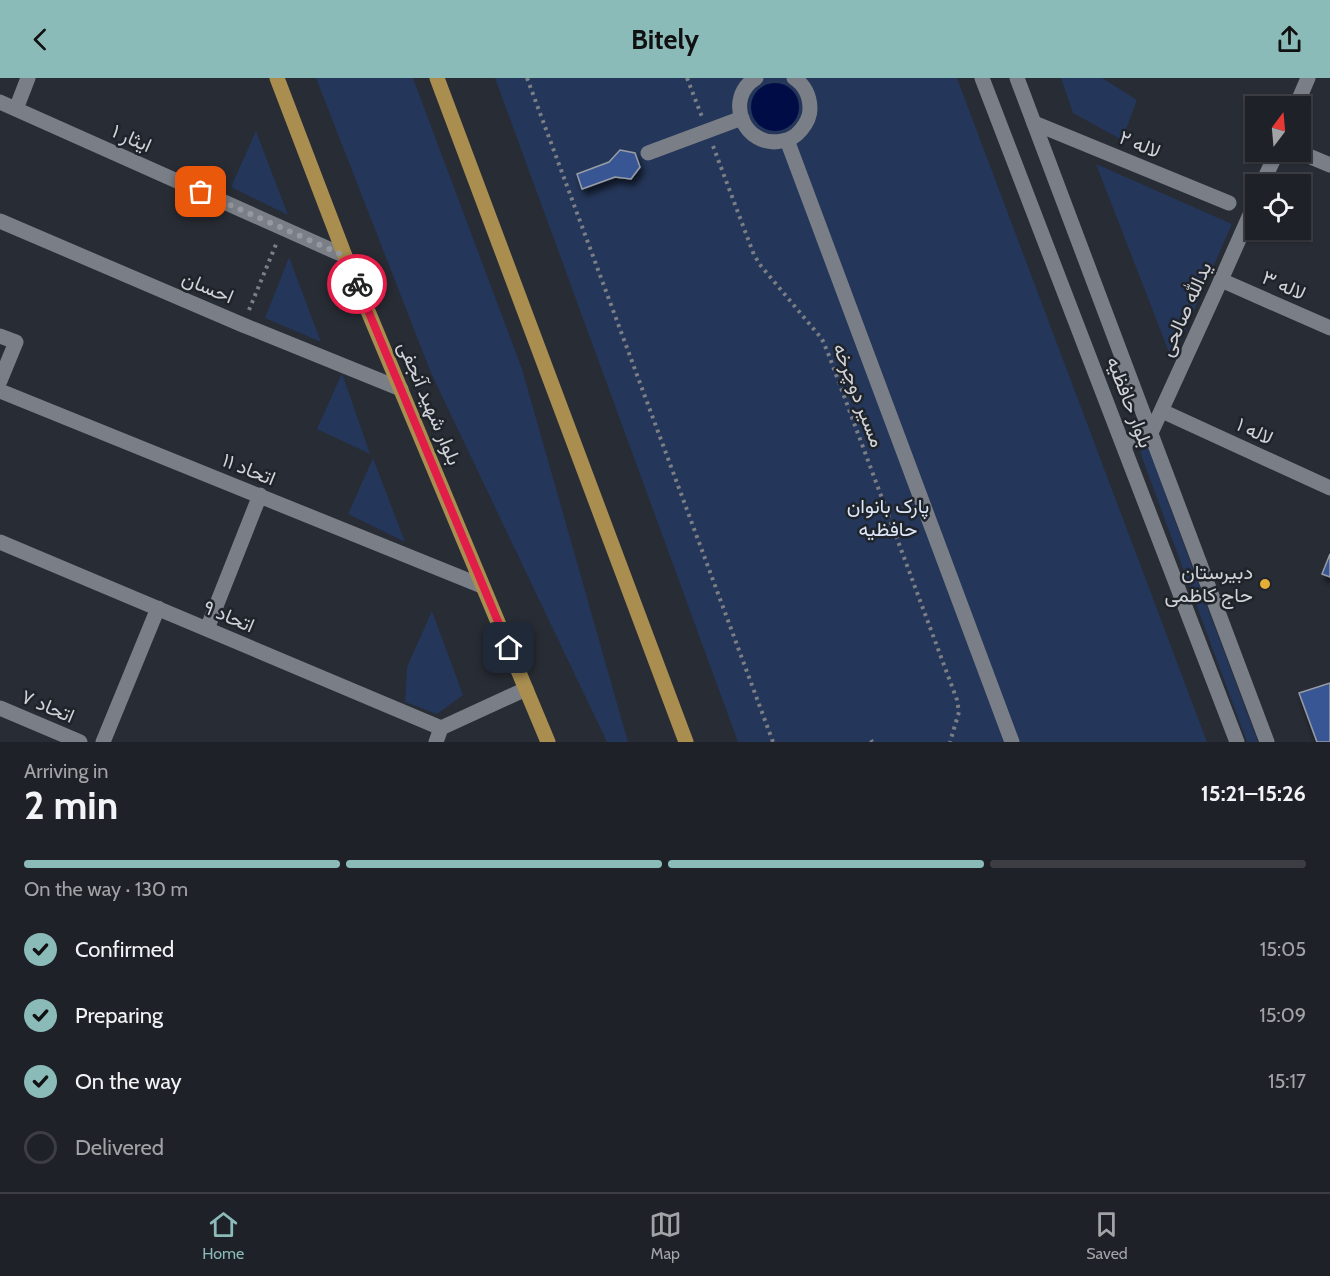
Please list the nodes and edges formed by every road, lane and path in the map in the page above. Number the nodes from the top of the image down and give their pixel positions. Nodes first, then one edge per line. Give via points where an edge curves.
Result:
1 (28, 78) edge
2 (277, 78) edge
3 (437, 78) edge
4 (527, 78) edge
5 (687, 78) edge
6 (756, 78) edge
7 (794, 78) edge
8 (982, 78) edge
9 (1017, 78) edge
10 (1308, 78) edge
11 (1300, 96) edge
12 (0, 102) edge
13 (16, 109) junction
14 (742, 118) junction
15 (1034, 123) junction
16 (707, 131) junction
17 (787, 140) junction
18 (648, 153) dead end
19 (1311, 157) edge
20 (1330, 165) edge
21 (1229, 203) dead end
22 (0, 221) edge
23 (1245, 226) edge
24 (283, 228) junction
25 (345, 256) junction
26 (1221, 280) junction
27 (243, 325) junction
28 (1330, 327) edge
29 (0, 336) edge
30 (0, 381) edge
31 (401, 389) junction
32 (0, 391) edge
33 (1162, 411) junction
34 (1151, 433) junction
35 (1124, 444) junction
36 (1330, 488) edge
37 (260, 495) junction
38 (0, 542) edge
39 (482, 586) junction
40 (158, 608) junction
41 (207, 629) junction
42 (526, 689) junction
43 (0, 708) edge
44 (438, 735) edge
45 (80, 742) edge
46 (103, 742) edge
47 (548, 742) edge
48 (687, 742) edge
49 (773, 742) edge
50 (950, 742) edge
51 (1012, 742) edge
52 (1237, 742) edge
53 (1267, 742) edge

1 - 13 street
2 - 25 main road, بلوار شهید آنجفی
3 - 48 main road
4 - 49 path
5 - 16 path, مسیر دوچرخه
6 - 14 street via 740,101
7 - 17 street via 806,89 810,113 802,130
8 - 35 street, بلوار حافظیه
9 - 15 street, بلوار حافظیه
10 - 11 street
12 - 13 street, ایثار ۱
13 - 24 street, ایثار ۱
14 - 16 street
14 - 17 street via 752,134 763,141
15 - 21 street, لاله ۲
15 - 34 street, بلوار حافظیه
16 - 18 street
16 - 50 path, مسیر دوچرخه via 754,255 822,339 828,352 957,700 959,712
17 - 51 street
19 - 20 street
22 - 27 street, احسان
23 - 26 street, یدالله صالحی
24 - 25 street, ایثار ۱
24 - 27 path
25 - 31 main road, بلوار شهید آنجفی
26 - 28 street, لاله ۳
26 - 33 street, یدالله صالحی
27 - 31 street, احسان
29 - 30 street via 16,342
31 - 39 main road, بلوار شهید آنجفی
32 - 37 street, اتحاد ۱۱
33 - 34 street, یدالله صالحی
33 - 36 street, لاله ۱
34 - 35 street
34 - 53 street, بلوار حافظیه
35 - 52 street, بلوار حافظیه
37 - 39 street, اتحاد ۱۱
37 - 41 street
38 - 40 street, اتحاد ۹
39 - 42 main road, بلوار شهید آنجفی
40 - 41 street, اتحاد ۹
40 - 46 street
41 - 44 street, اتحاد ۹
42 - 44 street
42 - 47 main road, بلوار شهید آنجفی
43 - 45 street, اتحاد ۷

